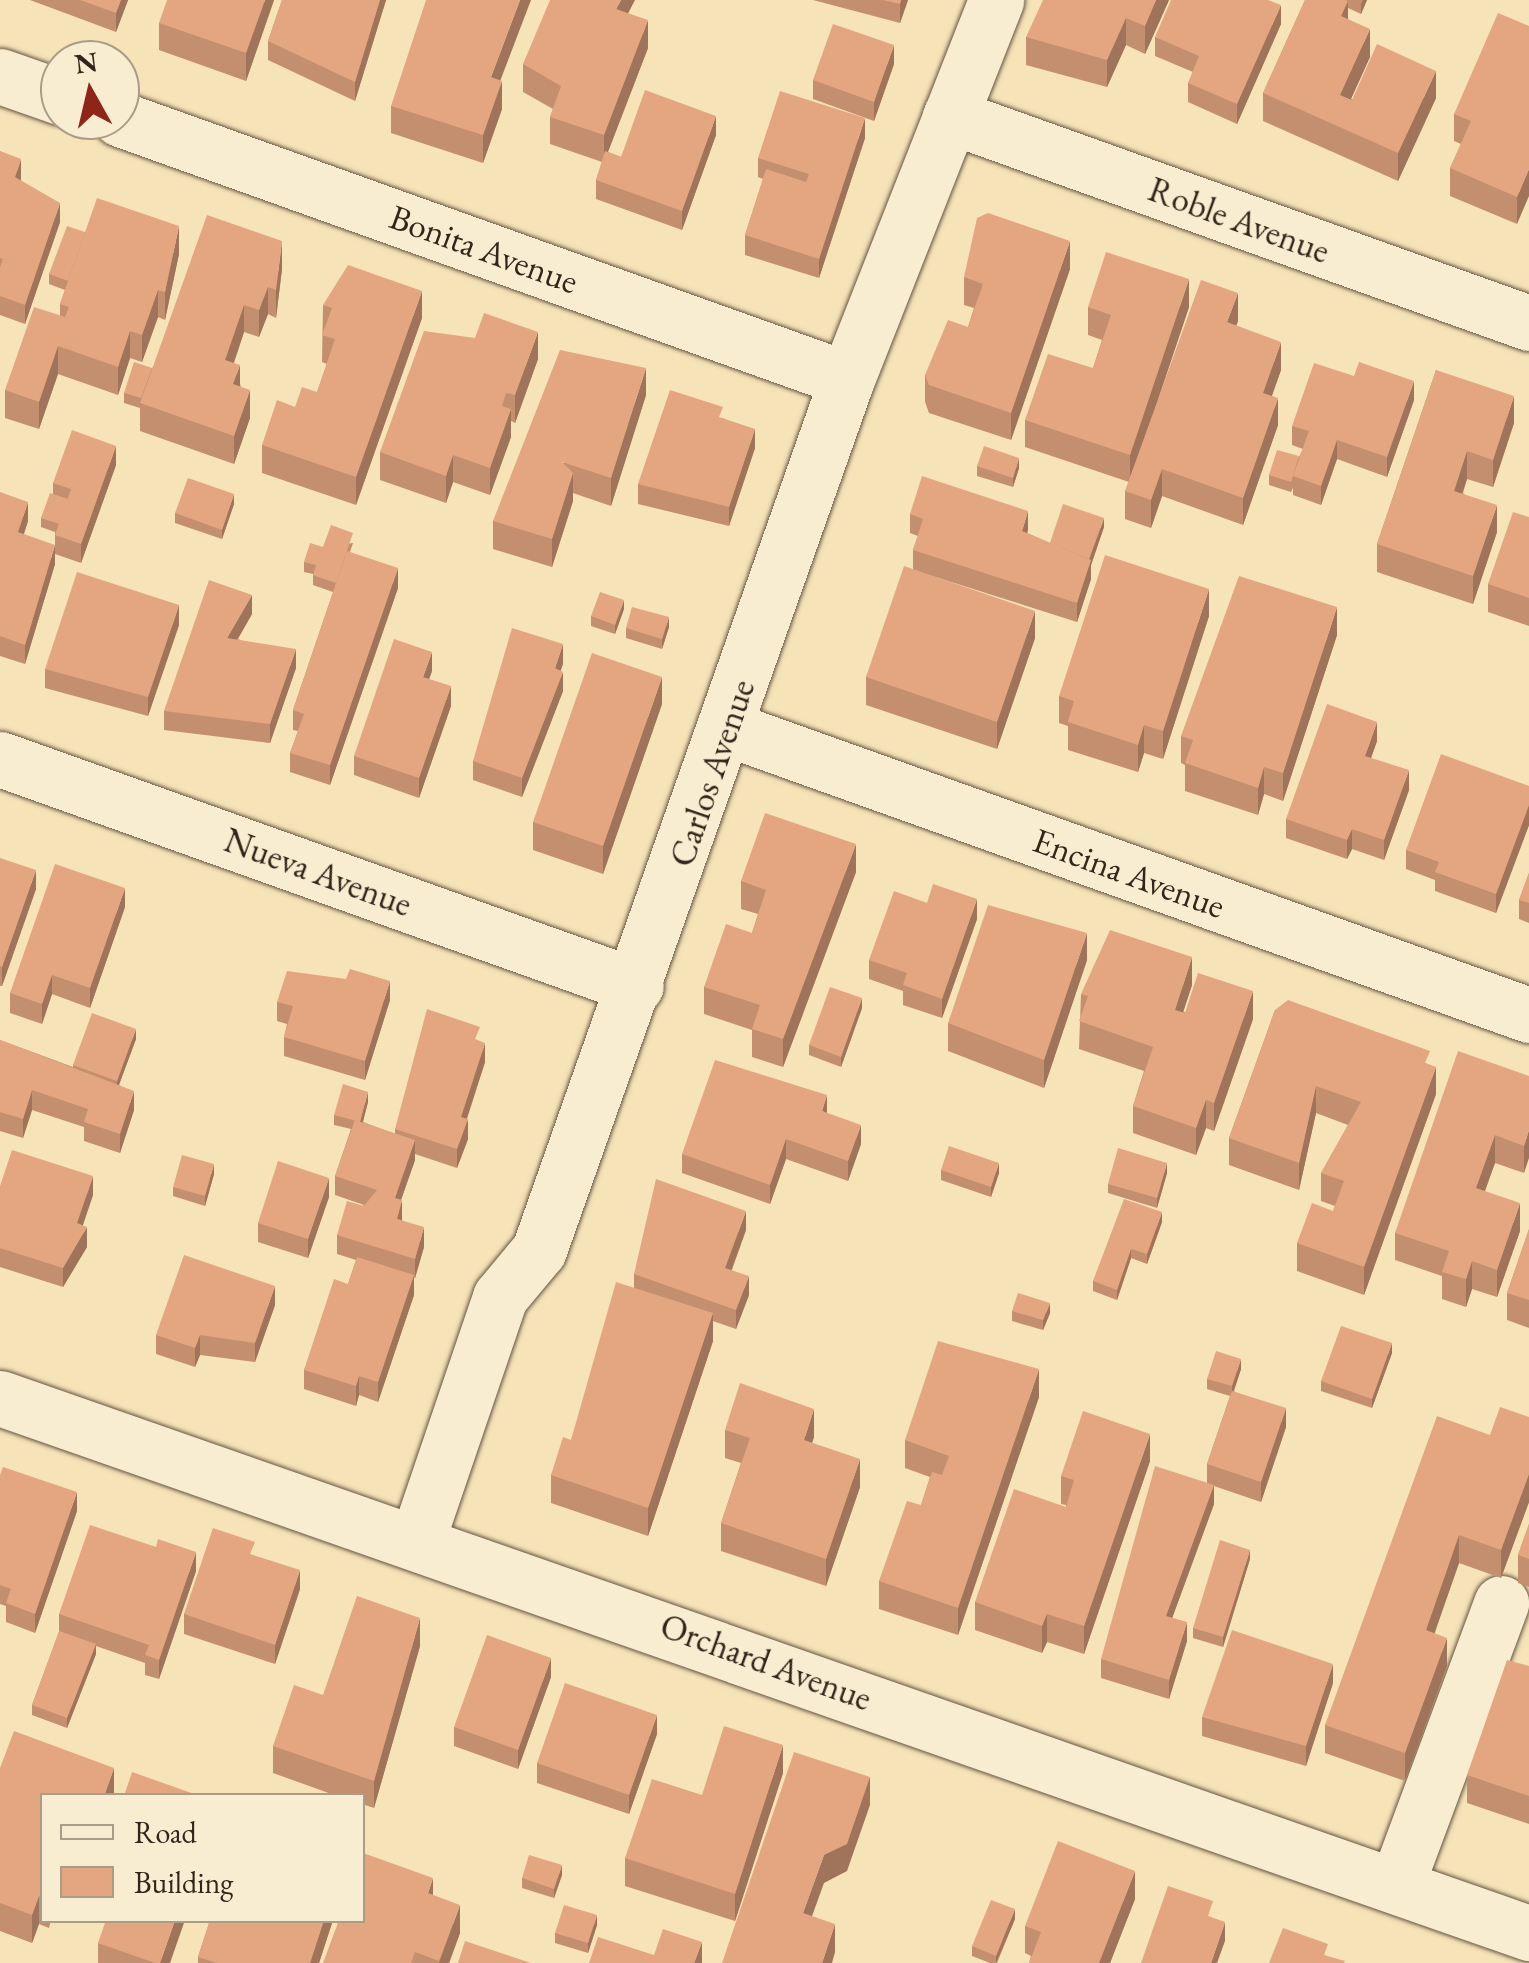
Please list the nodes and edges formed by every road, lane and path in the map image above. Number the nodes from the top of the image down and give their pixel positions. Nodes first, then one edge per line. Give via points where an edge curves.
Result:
1 (996, 0) edge
2 (0, 76) edge
3 (40, 91) edge
4 (950, 116) junction
5 (140, 126) edge
6 (1529, 323) edge
7 (847, 379) junction
8 (729, 730) junction
9 (0, 760) edge
10 (636, 986) junction
11 (1529, 1015) edge
12 (0, 1398) edge
13 (418, 1538) junction
14 (1500, 1604) dead end
15 (1396, 1886) junction
16 (1529, 1934) edge

1 - 4 street, Carlos Avenue
2 - 3 street
4 - 6 street, Roble Avenue
4 - 7 street, Carlos Avenue
5 - 7 street, Bonita Avenue
7 - 8 street, Carlos Avenue
8 - 10 street, Carlos Avenue
8 - 11 street, Encina Avenue
9 - 10 street, Nueva Avenue
10 - 13 street, Carlos Avenue via 540,1250 500,1297
12 - 13 street, Orchard Avenue
13 - 15 street, Orchard Avenue
14 - 15 street
15 - 16 street, Orchard Avenue

